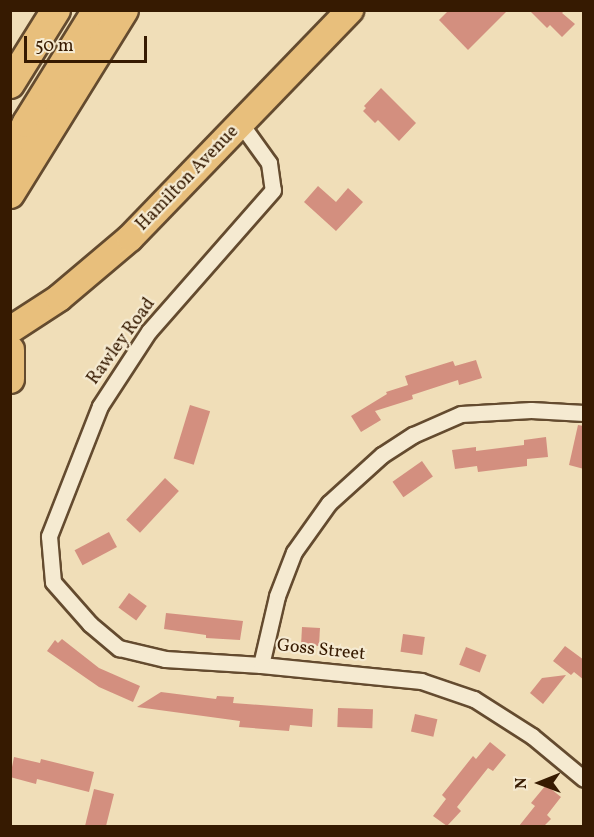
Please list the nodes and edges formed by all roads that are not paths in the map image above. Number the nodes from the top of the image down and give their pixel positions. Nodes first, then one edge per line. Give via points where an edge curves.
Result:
1 (56, 10) edge
2 (97, 10) edge
3 (124, 10) edge
4 (350, 10) edge
5 (10, 84) edge
6 (242, 124) junction
7 (10, 155) edge
8 (10, 194) edge
9 (10, 330) edge
10 (10, 350) edge
11 (10, 379) edge
12 (584, 413) edge
13 (53, 582) joint
14 (261, 665) junction
15 (584, 779) edge

1 - 5 highway
2 - 7 highway
3 - 8 highway
4 - 6 main road, Hamilton Avenue
6 - 9 main road, Hamilton Avenue via 113,254 59,298
6 - 13 street, Rawley Road via 269,163 273,190 149,331 100,406 49,536
10 - 11 highway
12 - 14 street via 531,410 461,414 413,435 382,455 329,503 294,552 277,596
13 - 14 street, Goss Street via 90,624 119,648 165,659
14 - 15 street, Goss Street via 421,681 474,699 532,736

